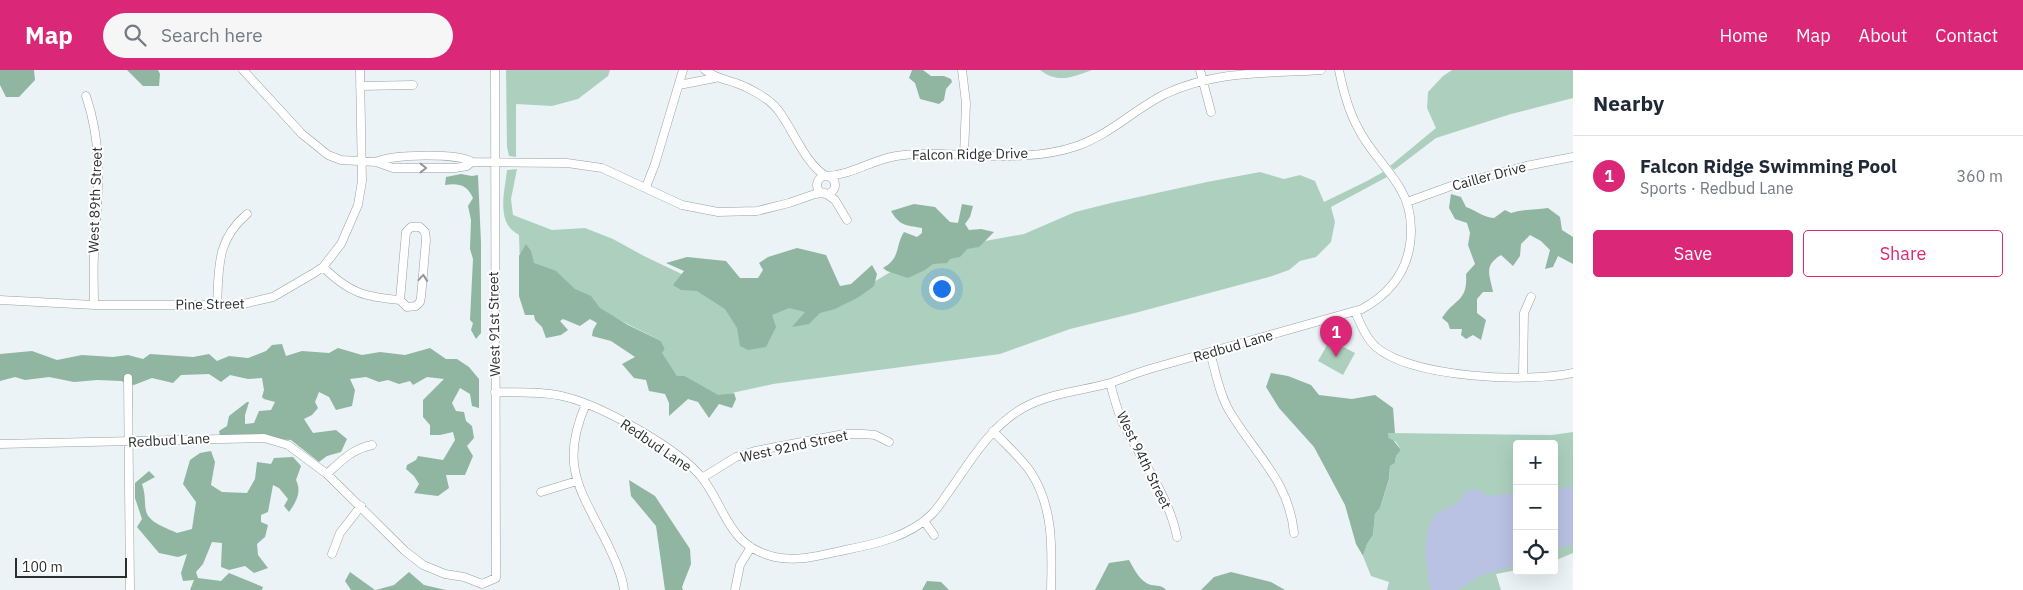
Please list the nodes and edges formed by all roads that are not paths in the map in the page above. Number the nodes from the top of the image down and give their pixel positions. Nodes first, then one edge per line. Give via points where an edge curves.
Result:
1 (243, 70) edge
2 (360, 70) edge
3 (495, 70) edge
4 (683, 70) edge
5 (705, 70) edge
6 (962, 70) edge
7 (1200, 70) edge
8 (1321, 70) edge
9 (1339, 70) edge
10 (715, 78) junction
11 (1203, 80) junction
12 (679, 85) junction
13 (360, 86) junction
14 (413, 86) dead end
15 (86, 96) dead end
16 (1211, 112) dead end
17 (964, 155) junction
18 (1573, 157) edge
19 (361, 162) junction
20 (494, 162) junction
21 (815, 168) junction
22 (842, 174) junction
23 (826, 176) junction
24 (817, 183) junction
25 (646, 187) junction
26 (834, 188) junction
27 (824, 193) junction
28 (804, 198) junction
29 (835, 200) junction
30 (1406, 202) junction
31 (247, 214) dead end
32 (847, 220) dead end
33 (323, 267) junction
34 (1531, 297) dead end
35 (0, 300) edge
36 (400, 300) junction
37 (94, 305) junction
38 (217, 305) junction
39 (1355, 311) junction
40 (1210, 353) junction
41 (1573, 373) edge
42 (1523, 376) junction
43 (128, 378) dead end
44 (1110, 383) junction
45 (495, 392) junction
46 (586, 404) junction
47 (993, 431) junction
48 (889, 442) dead end
49 (128, 443) junction
50 (0, 444) edge
51 (372, 445) dead end
52 (328, 474) junction
53 (702, 478) junction
54 (576, 480) junction
55 (541, 492) dead end
56 (361, 506) junction
57 (924, 521) junction
58 (1294, 533) dead end
59 (934, 535) dead end
60 (1176, 537) dead end
61 (751, 547) junction
62 (332, 554) dead end
63 (496, 578) joint
64 (130, 590) edge
65 (624, 590) edge
66 (735, 590) edge
67 (1051, 590) edge

1 - 19 street via 311,143 341,160
2 - 13 street
3 - 20 street, West 91st Street
4 - 12 street
5 - 10 street
6 - 17 street via 966,103
7 - 11 street
8 - 11 street, Falcon Ridge Drive via 1229,74
9 - 30 street, Redbud Lane via 1344,94 1358,128
10 - 12 street
10 - 21 street via 738,84 778,109
11 - 16 street
11 - 17 street, Falcon Ridge Drive via 1162,96 1078,146 1027,154
12 - 25 street
13 - 14 street
13 - 19 street
15 - 37 street, West 89th Street via 97,134 99,159
17 - 22 street, Falcon Ridge Drive via 896,156
18 - 30 street, Cailler Drive via 1498,173
19 - 20 street via 394,157 459,157 472,162
19 - 33 street via 362,181 356,212 341,244
20 - 25 street via 567,163 602,168
20 - 45 street, West 91st Street
21 - 23 street
21 - 24 street
22 - 23 street, Falcon Ridge Drive
22 - 26 street
23 - 24 street
23 - 26 street via 832,178
24 - 27 street
24 - 28 street
25 - 28 street via 682,205 718,212 757,211
26 - 27 street
26 - 29 street
27 - 28 street
27 - 29 street
29 - 32 street
30 - 39 street, Redbud Lane via 1411,238 1402,272 1389,291
31 - 38 street via 222,247
33 - 36 street via 340,283 362,294
33 - 38 street, Pine Street via 273,297 239,305
34 - 42 street via 1524,312
35 - 37 street, Pine Street
36 -> 36 street via 411,308 420,302 426,240 420,227 411,227 406,232
37 - 38 street, Pine Street
39 - 40 street, Redbud Lane
39 - 42 street via 1363,330 1376,347 1399,359 1458,374
40 - 44 street, Redbud Lane via 1151,368
40 - 58 street via 1229,412 1272,470 1293,519
41 - 42 street
43 - 49 street
44 - 47 street, Redbud Lane via 1032,403
44 - 60 street, West 94th Street via 1122,421 1174,522
45 - 46 street, Redbud Lane via 541,393
45 - 63 street, West 91st Street
46 - 53 street, Redbud Lane via 614,416 665,447
46 - 54 street via 575,431 573,457
47 - 57 street, Redbud Lane via 938,507
47 - 67 street via 1030,471 1046,504 1052,540
48 - 53 street, West 92nd Street via 875,435 844,434 736,457
49 - 50 street, Redbud Lane
49 - 52 street, Redbud Lane via 264,438 288,445
49 - 64 street
51 - 52 street via 359,448
52 - 56 street, Redbud Lane
53 - 61 street, Redbud Lane via 728,524
54 - 55 street
54 - 65 street via 614,558
56 - 62 street via 340,533
56 - 63 street, Redbud Lane via 423,565 482,584
57 - 59 street
57 - 61 street, Redbud Lane via 887,540 806,558 777,557
61 - 66 street via 740,565

